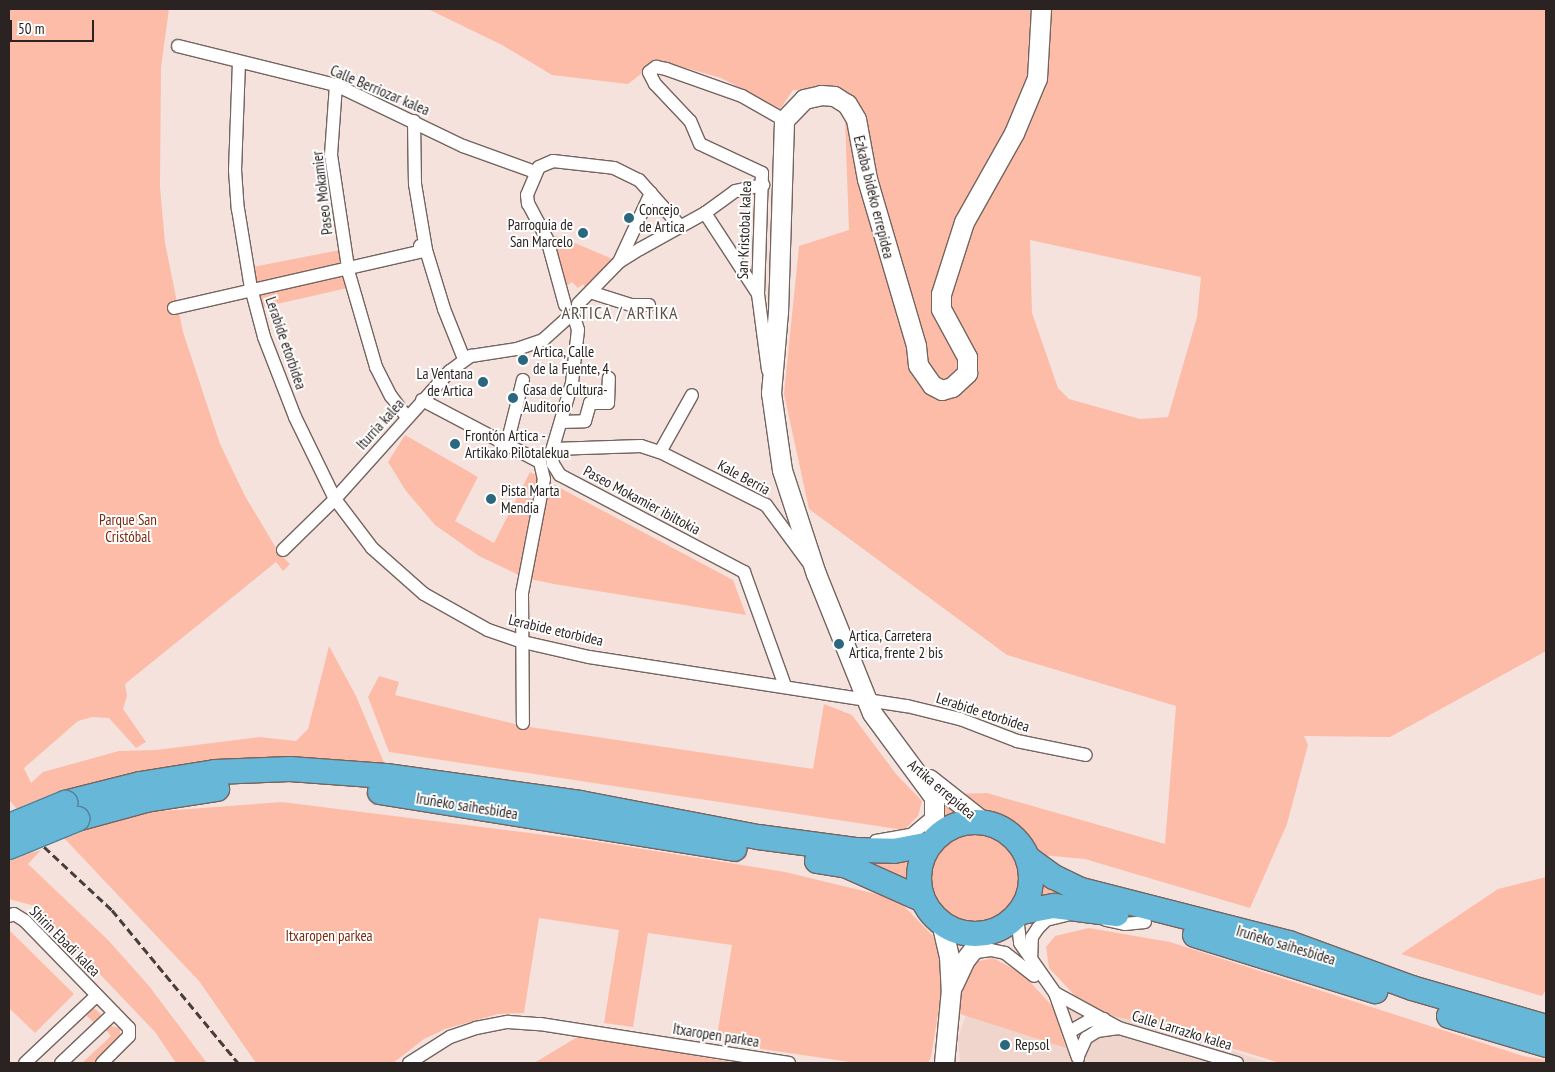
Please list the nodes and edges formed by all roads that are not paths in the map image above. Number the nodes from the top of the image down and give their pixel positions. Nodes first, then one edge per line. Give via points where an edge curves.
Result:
1 (1041, 9) edge
2 (178, 46) dead end
3 (240, 62) junction
4 (336, 85) junction
5 (784, 120) junction
6 (414, 121) junction
7 (535, 172) junction
8 (763, 185) junction
9 (651, 193) junction
10 (705, 213) junction
11 (680, 226) junction
12 (425, 245) junction
13 (619, 262) junction
14 (348, 267) junction
15 (251, 288) junction
16 (590, 292) junction
17 (758, 294) junction
18 (578, 304) junction
19 (565, 305) junction
20 (649, 305) dead end
21 (174, 308) dead end
22 (570, 319) junction
23 (464, 359) junction
24 (609, 378) dead end
25 (523, 380) dead end
26 (771, 382) junction
27 (692, 394) dead end
28 (422, 400) junction
29 (407, 417) junction
30 (561, 422) junction
31 (507, 444) junction
32 (553, 449) junction
33 (660, 452) junction
34 (336, 499) junction
35 (283, 550) dead end
36 (816, 574) junction
37 (523, 642) junction
38 (785, 686) junction
39 (868, 700) junction
40 (523, 723) dead end
41 (901, 754) junction
42 (1086, 755) dead end
43 (71, 811) junction
44 (936, 816) junction
45 (984, 823) junction
46 (9, 826) edge
47 (932, 841) junction
48 (9, 847) edge
49 (832, 847) junction
50 (1029, 859) junction
51 (924, 900) junction
52 (1020, 914) junction
53 (9, 916) edge
54 (941, 922) junction
55 (1145, 922) junction
56 (986, 934) junction
57 (969, 953) junction
58 (1031, 962) junction
59 (951, 989) junction
60 (1055, 993) junction
61 (96, 996) junction
62 (114, 1013) junction
63 (1065, 1015) junction
64 (1104, 1019) junction
65 (1546, 1027) edge
66 (1118, 1028) junction
67 (1071, 1031) junction
68 (1546, 1045) edge
69 (1079, 1060) edge
70 (25, 1063) edge
71 (61, 1063) edge
72 (102, 1063) edge
73 (409, 1063) edge
74 (789, 1063) edge
75 (944, 1063) edge
76 (1237, 1063) edge

1 - 5 street, Ezkaba bideko errepidea via 1037,78 1014,133 964,222 940,294 944,317 967,357 967,373 952,388 942,390 932,385 918,365 916,346 867,179 856,119 847,104 834,96 804,99
2 - 3 street, Calle Berriozar kalea
3 - 4 street, Calle Berriozar kalea
3 - 15 street, Lerabide etorbidea via 235,170
4 - 6 street, Calle Berriozar kalea
4 - 14 street, Paseo Mokamier via 331,156
5 - 8 street, San Kristobal kalea via 742,96 666,69 656,67 649,72 655,84 690,121 700,144 753,167 762,174
5 - 26 street via 778,312
6 - 7 street, Calle Berriozar kalea via 463,146
6 - 12 street via 415,184
7 - 9 street via 553,161 614,168 638,180
7 - 19 street via 527,195 528,204 547,239
8 - 10 street via 735,191
8 - 17 street, San Kristobal kalea
9 - 11 street
9 - 13 street
10 - 11 street
10 - 17 street, San Kristobal kalea
11 - 13 street
12 - 14 street via 420,246 422,251
12 - 23 street via 444,309
13 - 16 street
14 - 15 street
14 - 29 street, Paseo Mokamier via 359,317 376,367 391,396
15 - 21 street
15 - 34 street, Lerabide etorbidea via 264,337 294,417
16 - 18 street
16 - 20 street via 631,305
17 - 26 street, San Kristobal kalea
18 - 19 street
18 - 22 street via 581,314
19 - 22 street via 562,312
22 - 23 street via 533,344
22 - 30 street, Paseo Mokamier ibiltokia via 578,330 572,383
23 - 28 street, Iturria kalea
24 - 30 street via 608,403 590,403 585,421
25 - 31 street
26 - 36 street via 782,470
27 - 33 street
28 - 29 street, Iturria kalea
28 - 31 street
29 - 34 street, Iturria kalea
30 - 32 street, Paseo Mokamier ibiltokia
31 - 37 street via 540,462 544,479 522,593
32 - 33 street, Kale Berria via 641,446
32 - 38 street, Paseo Mokamier ibiltokia via 553,464 560,475 744,572
33 - 36 street, Kale Berria via 766,506
34 - 35 street, Iturria kalea
34 - 37 street, Lerabide etorbidea via 372,548 424,594 488,630
36 - 39 street, Artika errepidea
37 - 38 street, Lerabide etorbidea via 589,657
37 - 40 street
38 - 39 street, Lerabide etorbidea
39 - 41 street, Artika errepidea via 881,728
39 - 42 street, Lerabide etorbidea via 960,719 1017,741
41 - 44 street, Artika errepidea via 930,790
41 - 45 street, Artika errepidea via 953,801
43 - 46 highway, Iruñeko saihesbidea, bridge
43 - 48 highway, Iruñeko saihesbidea, bridge
43 - 49 highway, Iruñeko saihesbidea via 140,784 206,774 290,769 386,776 580,803 758,837
43 - 51 highway, Iruñeko saihesbidea via 215,789 290,786 384,792 847,866
44 - 47 street, Artika errepidea
44 - 49 street, Iruñeko saihesbidea via 911,835 870,842 849,841
45 - 47 highway via 958,824
45 - 50 highway via 1012,836
47 - 49 highway, Iruñeko saihesbidea via 894,851
47 - 51 highway via 921,862 919,881
50 - 52 highway via 1030,894
50 - 65 highway, Iruñeko saihesbidea via 1081,890 1289,943 1412,988
51 - 54 highway
52 - 55 highway, Iruñeko saihesbidea via 1054,906 1098,909
52 - 56 highway via 1004,927
52 - 58 street via 1020,943
53 - 61 street, Shirin Ebadi kalea via 14,914 25,921
54 - 56 highway via 955,930
54 - 59 street via 949,956
55 - 58 street via 1124,924 1068,915 1046,920 1032,937
55 - 68 highway, Iruñeko saihesbidea via 1297,964 1493,1031
56 - 57 street
57 - 59 street
57 - 63 street via 992,950 1005,953 1031,972
58 - 60 street
59 - 75 street
60 - 63 street
60 - 64 street, Calle Larrazko kalea
61 - 62 street, Shirin Ebadi kalea
61 - 70 street
62 - 71 street
62 - 72 street, Shirin Ebadi kalea via 129,1028 129,1036
63 - 67 street
64 - 66 street, Calle Larrazko kalea
64 - 67 street via 1088,1021
66 - 69 street, Calle Larrazko kalea via 1097,1031 1086,1038
66 - 76 street, Calle Larrazko kalea
67 - 69 street
73 - 74 street, Itxaropen parkea via 450,1037 508,1022 540,1024

